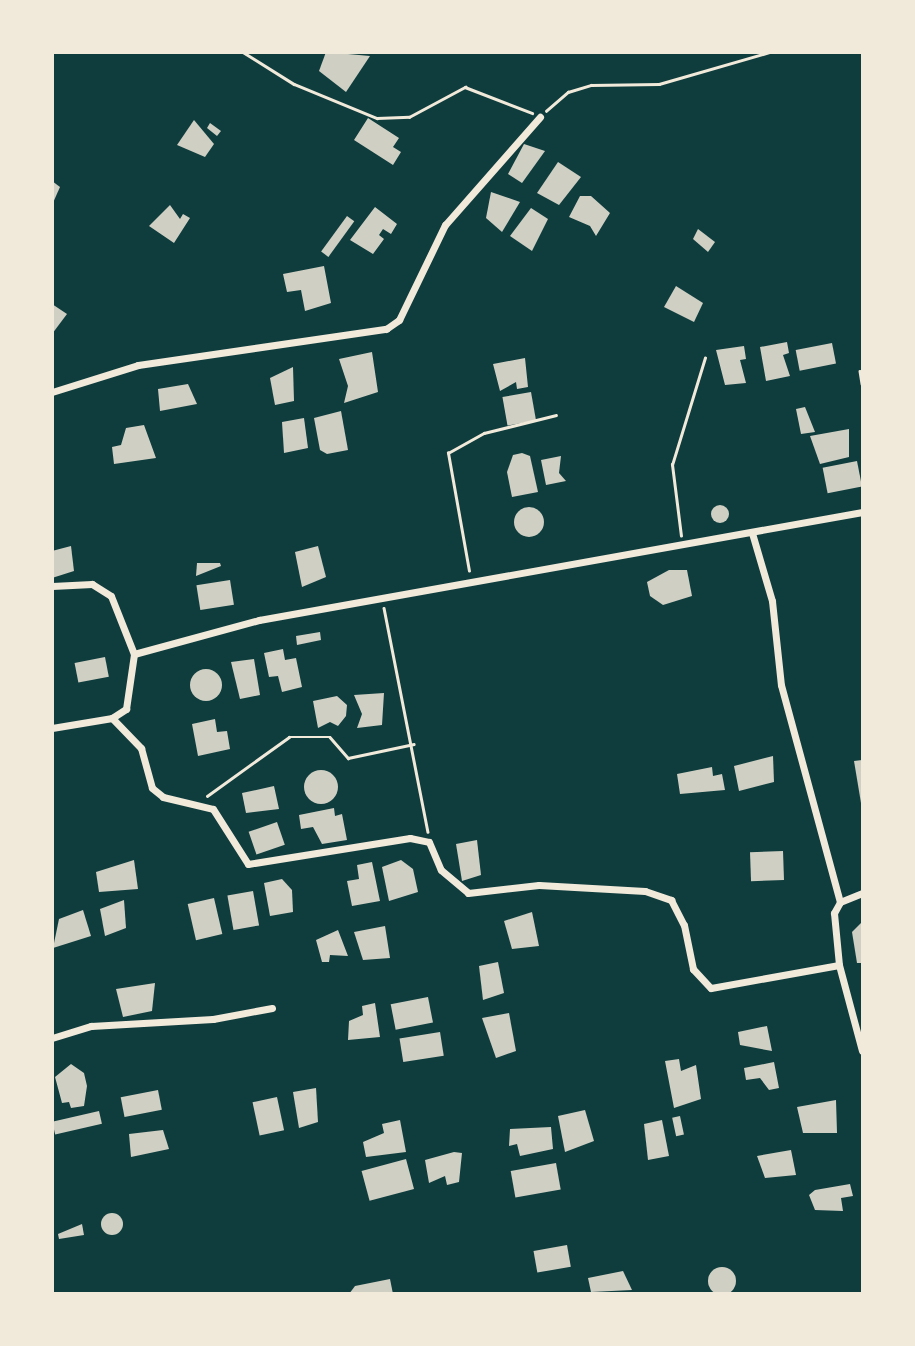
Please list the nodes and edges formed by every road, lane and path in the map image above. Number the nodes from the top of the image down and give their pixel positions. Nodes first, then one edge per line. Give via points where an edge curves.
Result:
1 (243, 52) edge
2 (770, 52) edge
3 (787, 52) edge
4 (829, 52) edge
5 (540, 117) junction
6 (705, 358) dead end
7 (860, 371) dead end
8 (863, 384) edge
9 (52, 392) edge
10 (556, 415) dead end
11 (863, 512) edge
12 (752, 533) junction
13 (683, 543) junction
14 (470, 582) junction
15 (52, 586) edge
16 (381, 598) junction
17 (134, 654) junction
18 (112, 718) junction
19 (52, 728) edge
20 (414, 744) junction
21 (196, 805) junction
22 (429, 842) junction
23 (863, 893) edge
24 (840, 902) junction
25 (839, 965) junction
26 (272, 1008) dead end
27 (52, 1038) edge
28 (863, 1051) edge

1 - 5 path via 294,84 385,120 409,117 465,87
2 - 5 path via 659,84 592,85 568,92
3 - 4 path
5 - 9 street via 445,225 399,320 386,329 138,365
6 - 13 path via 671,465
7 - 8 path
10 - 14 path via 484,433 448,453
11 - 12 street
12 - 13 street
12 - 24 street via 772,601 781,685
13 - 14 street
14 - 16 street
15 - 17 street via 92,584 111,596
16 - 17 street via 259,620
16 - 20 path
17 - 18 street via 132,696
18 - 19 street
18 - 21 street via 141,748 152,788 163,797
20 - 21 path via 348,758 330,737 289,737
20 - 22 path
21 - 22 street via 222,819 248,864 390,839
22 - 25 street via 441,870 468,893 539,885 645,891 671,900 684,925 693,969 710,988
23 - 24 street
24 - 25 street via 834,928
25 - 28 street
26 - 27 street via 213,1019 91,1026

